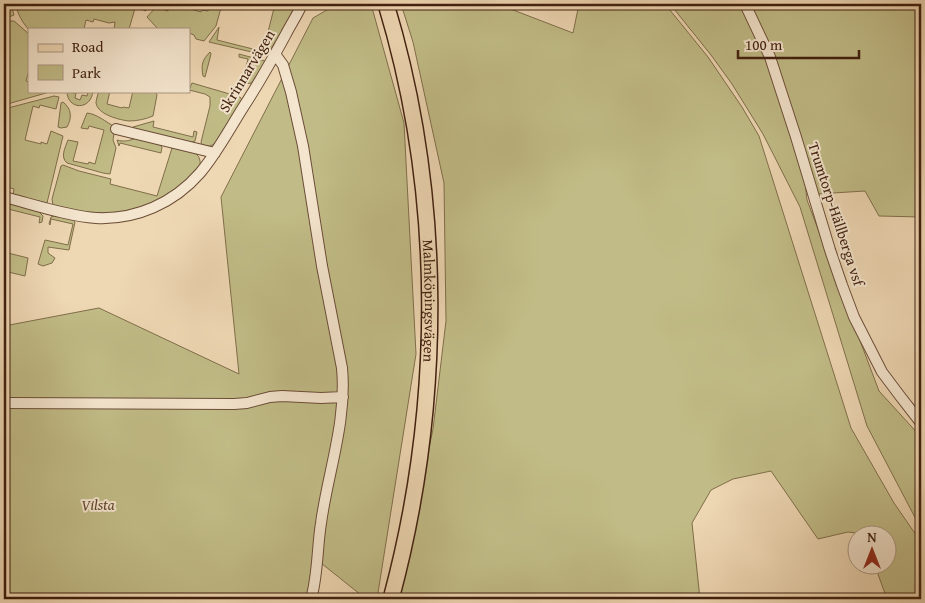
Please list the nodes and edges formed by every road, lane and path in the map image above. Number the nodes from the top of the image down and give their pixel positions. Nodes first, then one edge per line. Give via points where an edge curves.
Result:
1 (302, 4) edge
2 (386, 4) edge
3 (745, 4) edge
4 (275, 54) junction
5 (116, 129) dead end
6 (215, 153) junction
7 (4, 197) edge
8 (343, 397) junction
9 (4, 403) edge
10 (921, 423) edge
11 (311, 599) edge
12 (391, 599) edge

1 - 4 street, Skrinnarvägen
2 - 12 main road, Malmköpingsvägen via 409,97 419,158 428,239 430,297 426,414 409,524
3 - 10 street, Trumtorp-Hällberga vsf via 770,57 854,316 882,372
4 - 6 street, Skrinnarvägen
4 - 8 street via 283,65 303,146 342,368
5 - 6 street
6 - 7 street, Skrinnarvägen via 185,188 154,208 124,217 81,216
8 - 9 street via 282,396 234,404
8 - 11 street

